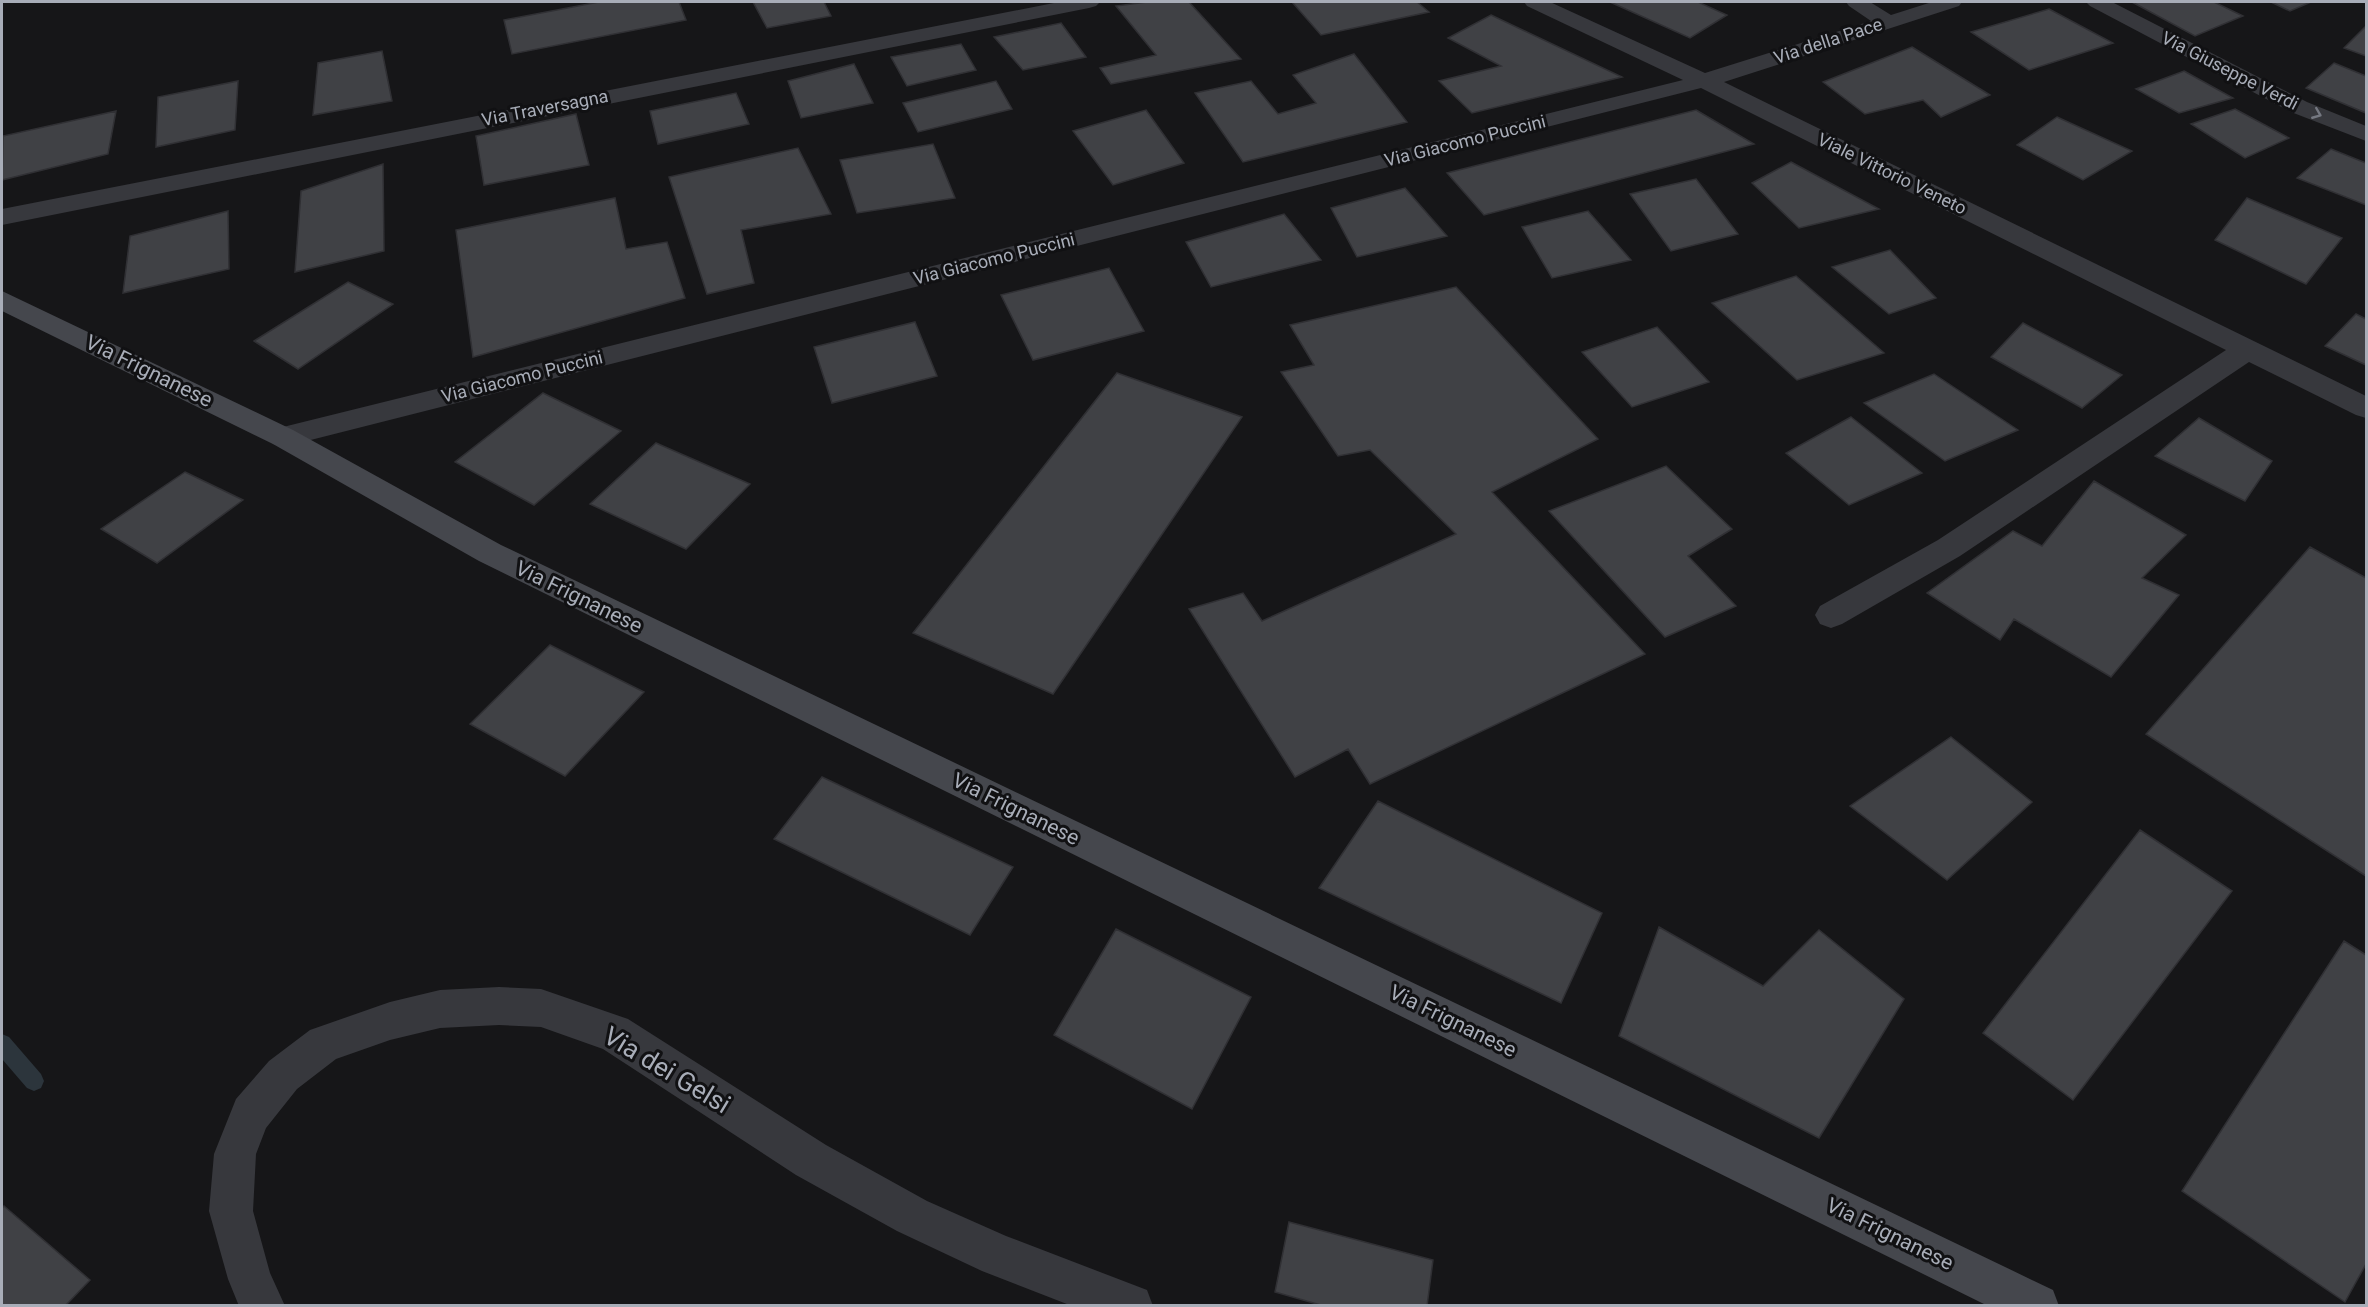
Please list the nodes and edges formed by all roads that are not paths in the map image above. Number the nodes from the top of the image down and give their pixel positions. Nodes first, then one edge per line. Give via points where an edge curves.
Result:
1 (1089, 2) edge
2 (1533, 2) edge
3 (1856, 2) edge
4 (1952, 2) edge
5 (2097, 2) edge
6 (1888, 22) junction
7 (1704, 81) junction
8 (2367, 134) edge
9 (2, 217) edge
10 (2, 300) edge
11 (2248, 349) junction
12 (2367, 408) edge
13 (283, 437) junction
14 (1831, 615) dead end
15 (263, 1305) edge
16 (1131, 1305) edge
17 (2037, 1305) edge

1 - 9 street, Via Traversagna
2 - 7 street, Viale Vittorio Veneto
3 - 6 street
4 - 6 street, Via della Pace
5 -> 8 street, Via Giuseppe Verdi via 2300,107
6 - 7 street, Via della Pace
7 - 11 street, Viale Vittorio Veneto
7 - 13 street, Via Giacomo Puccini
10 - 13 main road, Via Frignanese
11 - 12 street, Viale Vittorio Veneto
11 - 14 street via 1949,548
13 - 17 main road, Via Frignanese via 489,554
15 - 16 street, Via dei Gelsi via 250,1279 231,1211 235,1154 251,1114 283,1075 324,1044 440,1009 499,1006 541,1008 614,1033 811,1161 912,1216 998,1255

